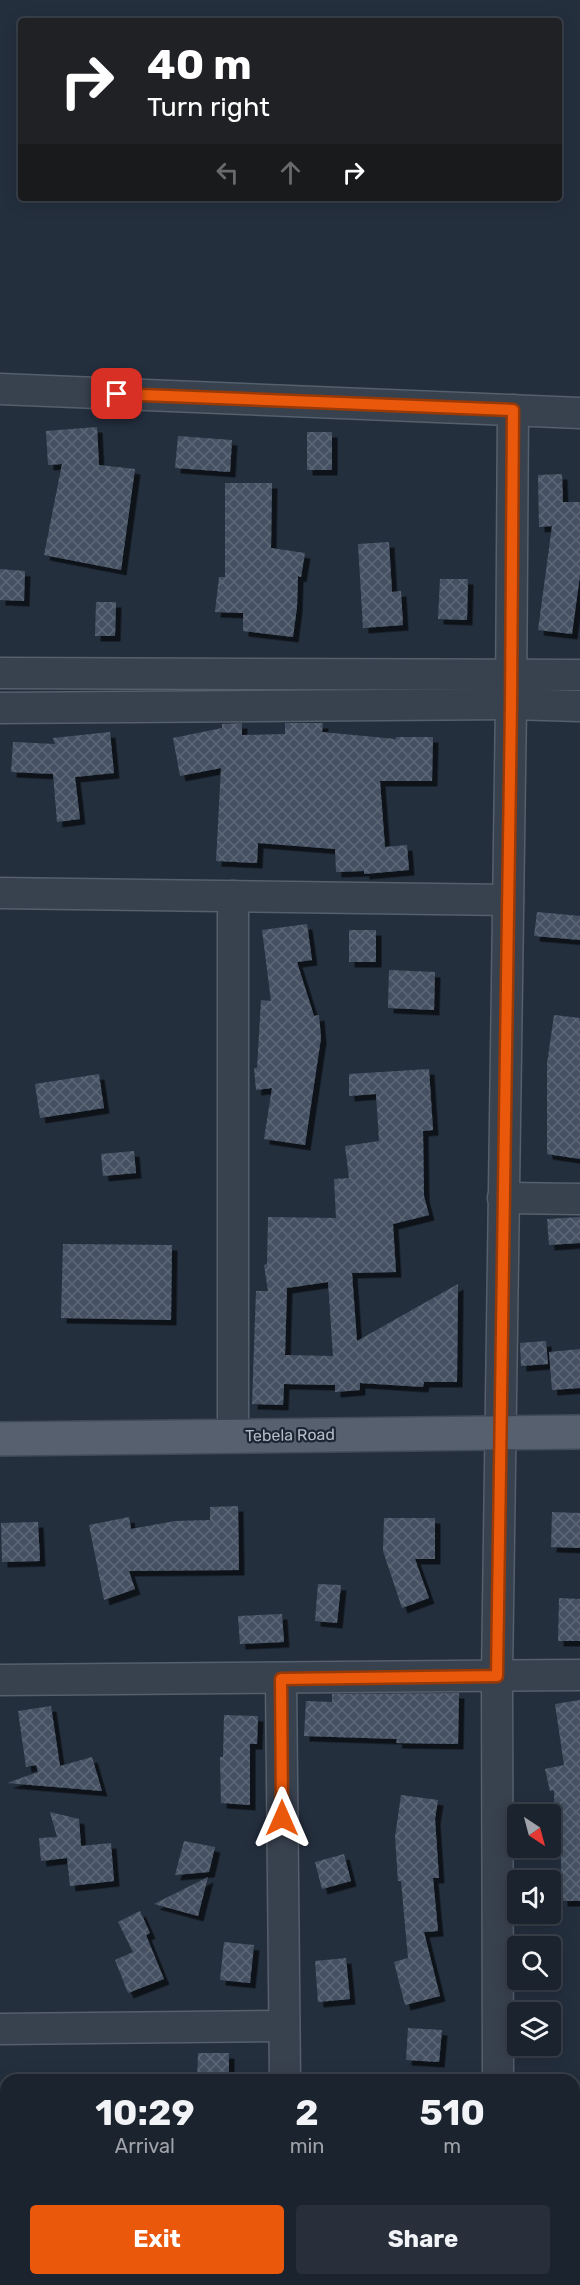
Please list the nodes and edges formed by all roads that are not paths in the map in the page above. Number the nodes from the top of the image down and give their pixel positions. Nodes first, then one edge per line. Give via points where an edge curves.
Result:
1 (0, 389) edge
2 (513, 410) junction
3 (580, 413) edge
4 (0, 673) edge
5 (511, 675) junction
6 (580, 675) edge
7 (511, 704) junction
8 (580, 706) edge
9 (0, 708) edge
10 (0, 893) edge
11 (233, 896) junction
12 (508, 900) junction
13 (503, 1198) junction
14 (580, 1199) edge
15 (500, 1432) junction
16 (580, 1432) edge
17 (233, 1436) junction
18 (0, 1439) edge
19 (580, 1675) edge
20 (497, 1676) junction
21 (281, 1679) junction
22 (0, 1680) edge
23 (284, 2026) junction
24 (0, 2029) edge
25 (285, 2074) edge
26 (498, 2074) edge

1 - 2 street
2 - 3 street
2 - 5 street
4 - 5 street
5 - 6 street
5 - 7 street
7 - 8 street
7 - 9 street
7 - 12 street
10 - 11 street
11 - 12 street
11 - 17 street
12 - 13 street
13 - 14 street
13 - 15 street
15 - 16 main road, Tebela Road
15 - 17 main road, Tebela Road
15 - 20 street
17 - 18 main road, Tebela Road
19 - 20 street
20 - 21 street
20 - 26 street
21 - 22 street
21 - 23 street
23 - 24 street
23 - 25 street

